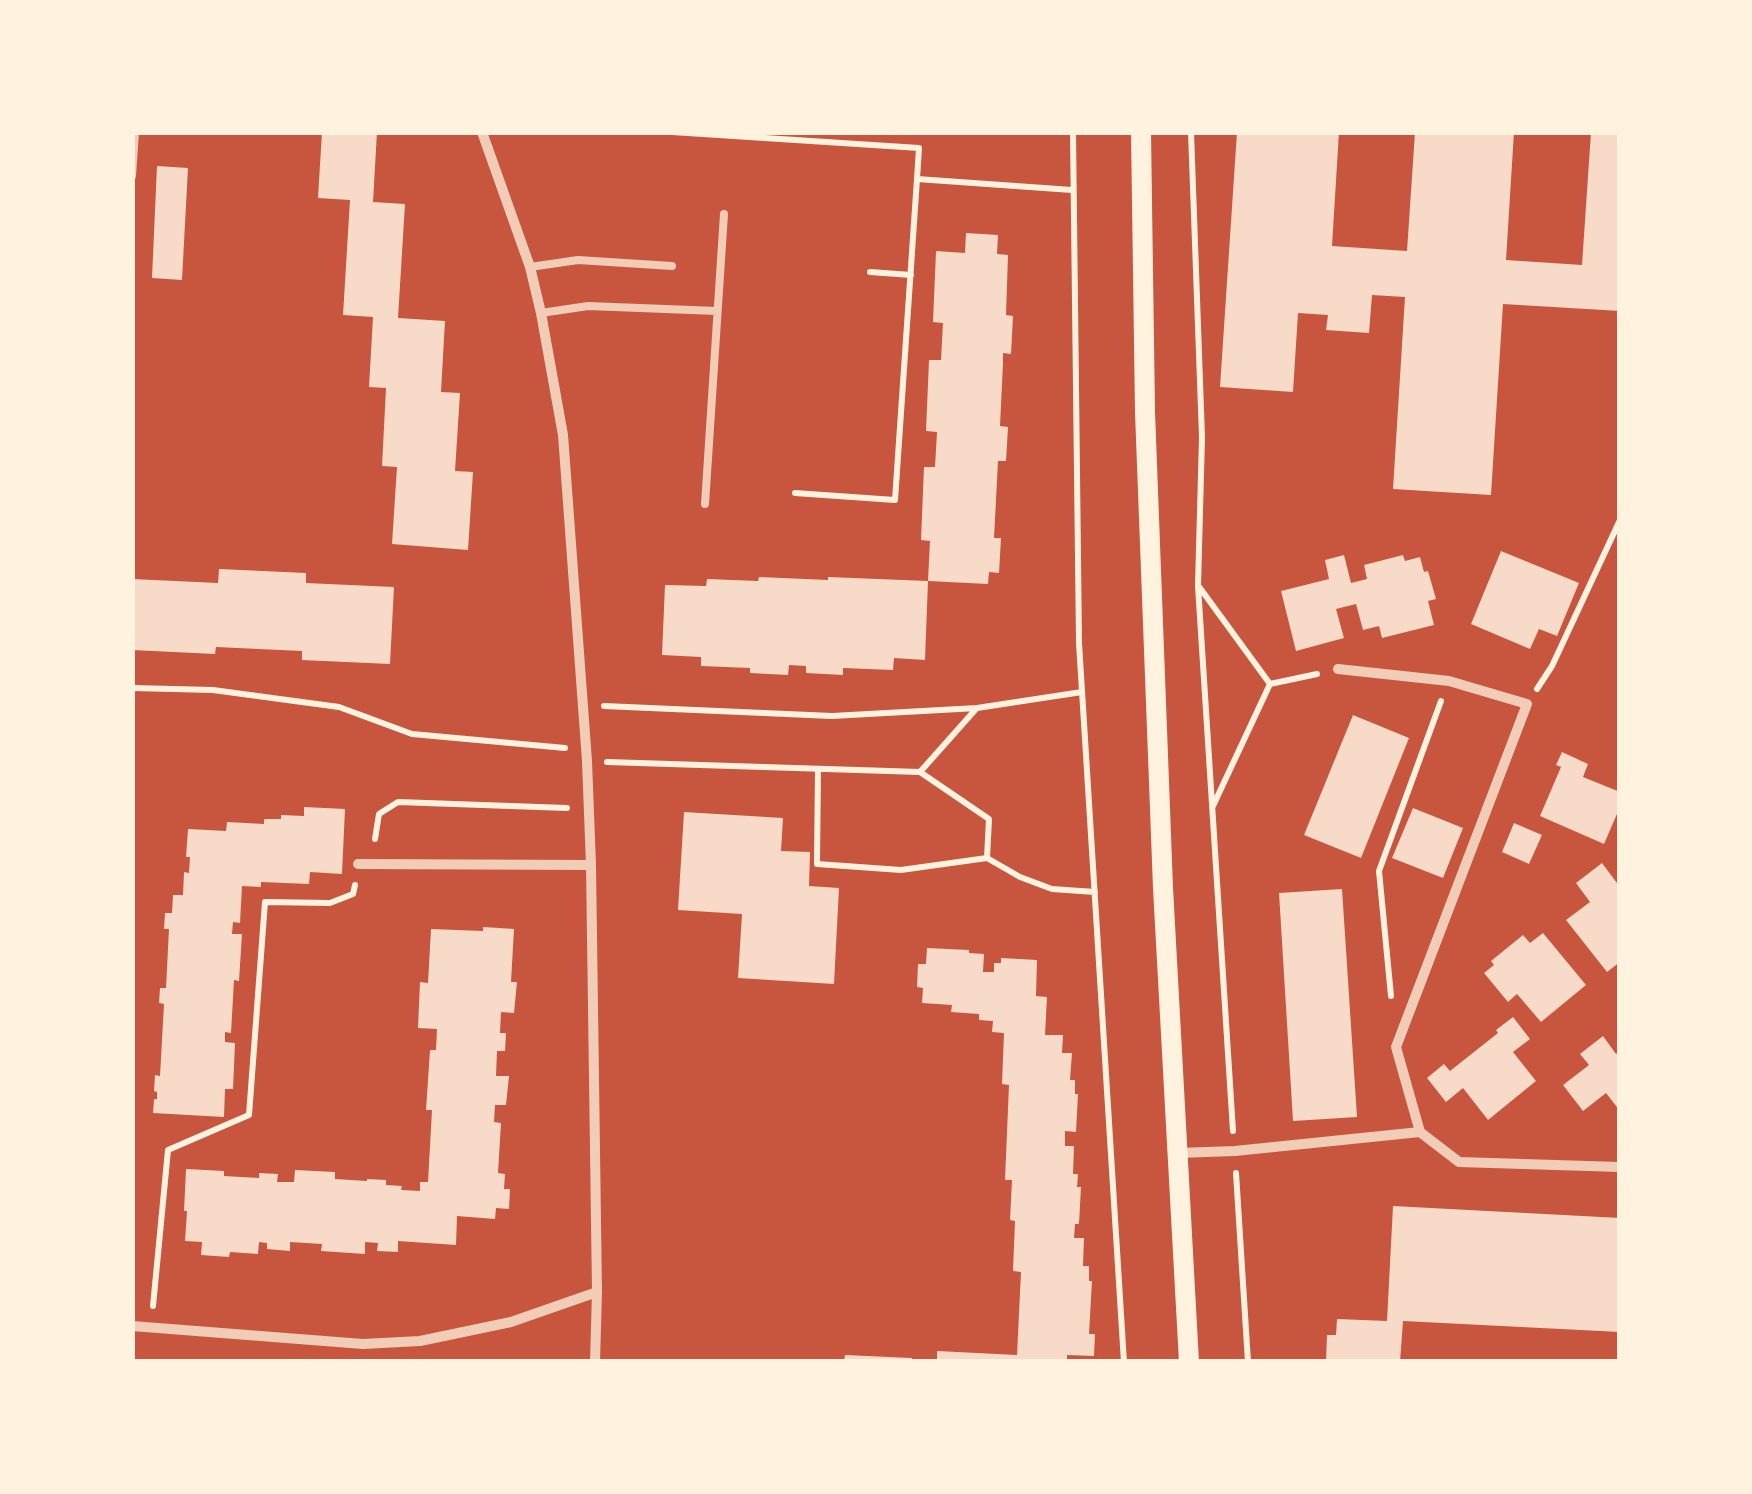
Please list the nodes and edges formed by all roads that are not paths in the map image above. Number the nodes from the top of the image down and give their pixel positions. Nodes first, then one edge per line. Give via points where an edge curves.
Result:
1 (135, 132) edge
2 (482, 132) edge
3 (1141, 132) edge
4 (132, 176) edge
5 (724, 214) dead end
6 (672, 266) dead end
7 (530, 267) junction
8 (717, 311) junction
9 (542, 313) junction
10 (705, 504) dead end
11 (1338, 669) road end
12 (358, 864) road end
13 (591, 865) junction
14 (1420, 1132) junction
15 (1178, 1153) junction
16 (1620, 1167) edge
17 (597, 1292) junction
18 (132, 1326) edge
19 (595, 1362) edge
20 (1189, 1362) edge

1 - 4 lane
2 - 7 street
3 - 15 main road via 1146,432
5 - 8 lane
6 - 7 lane via 578,260
7 - 9 street
8 - 9 lane via 588,306
8 - 10 lane
9 - 13 street via 563,435
11 - 14 street via 1448,680 1527,704 1396,1047
12 - 13 street
13 - 17 street
14 - 15 street
14 - 16 street via 1459,1162
15 - 20 main road
17 - 18 street via 511,1322 420,1341 363,1344
17 - 19 street

